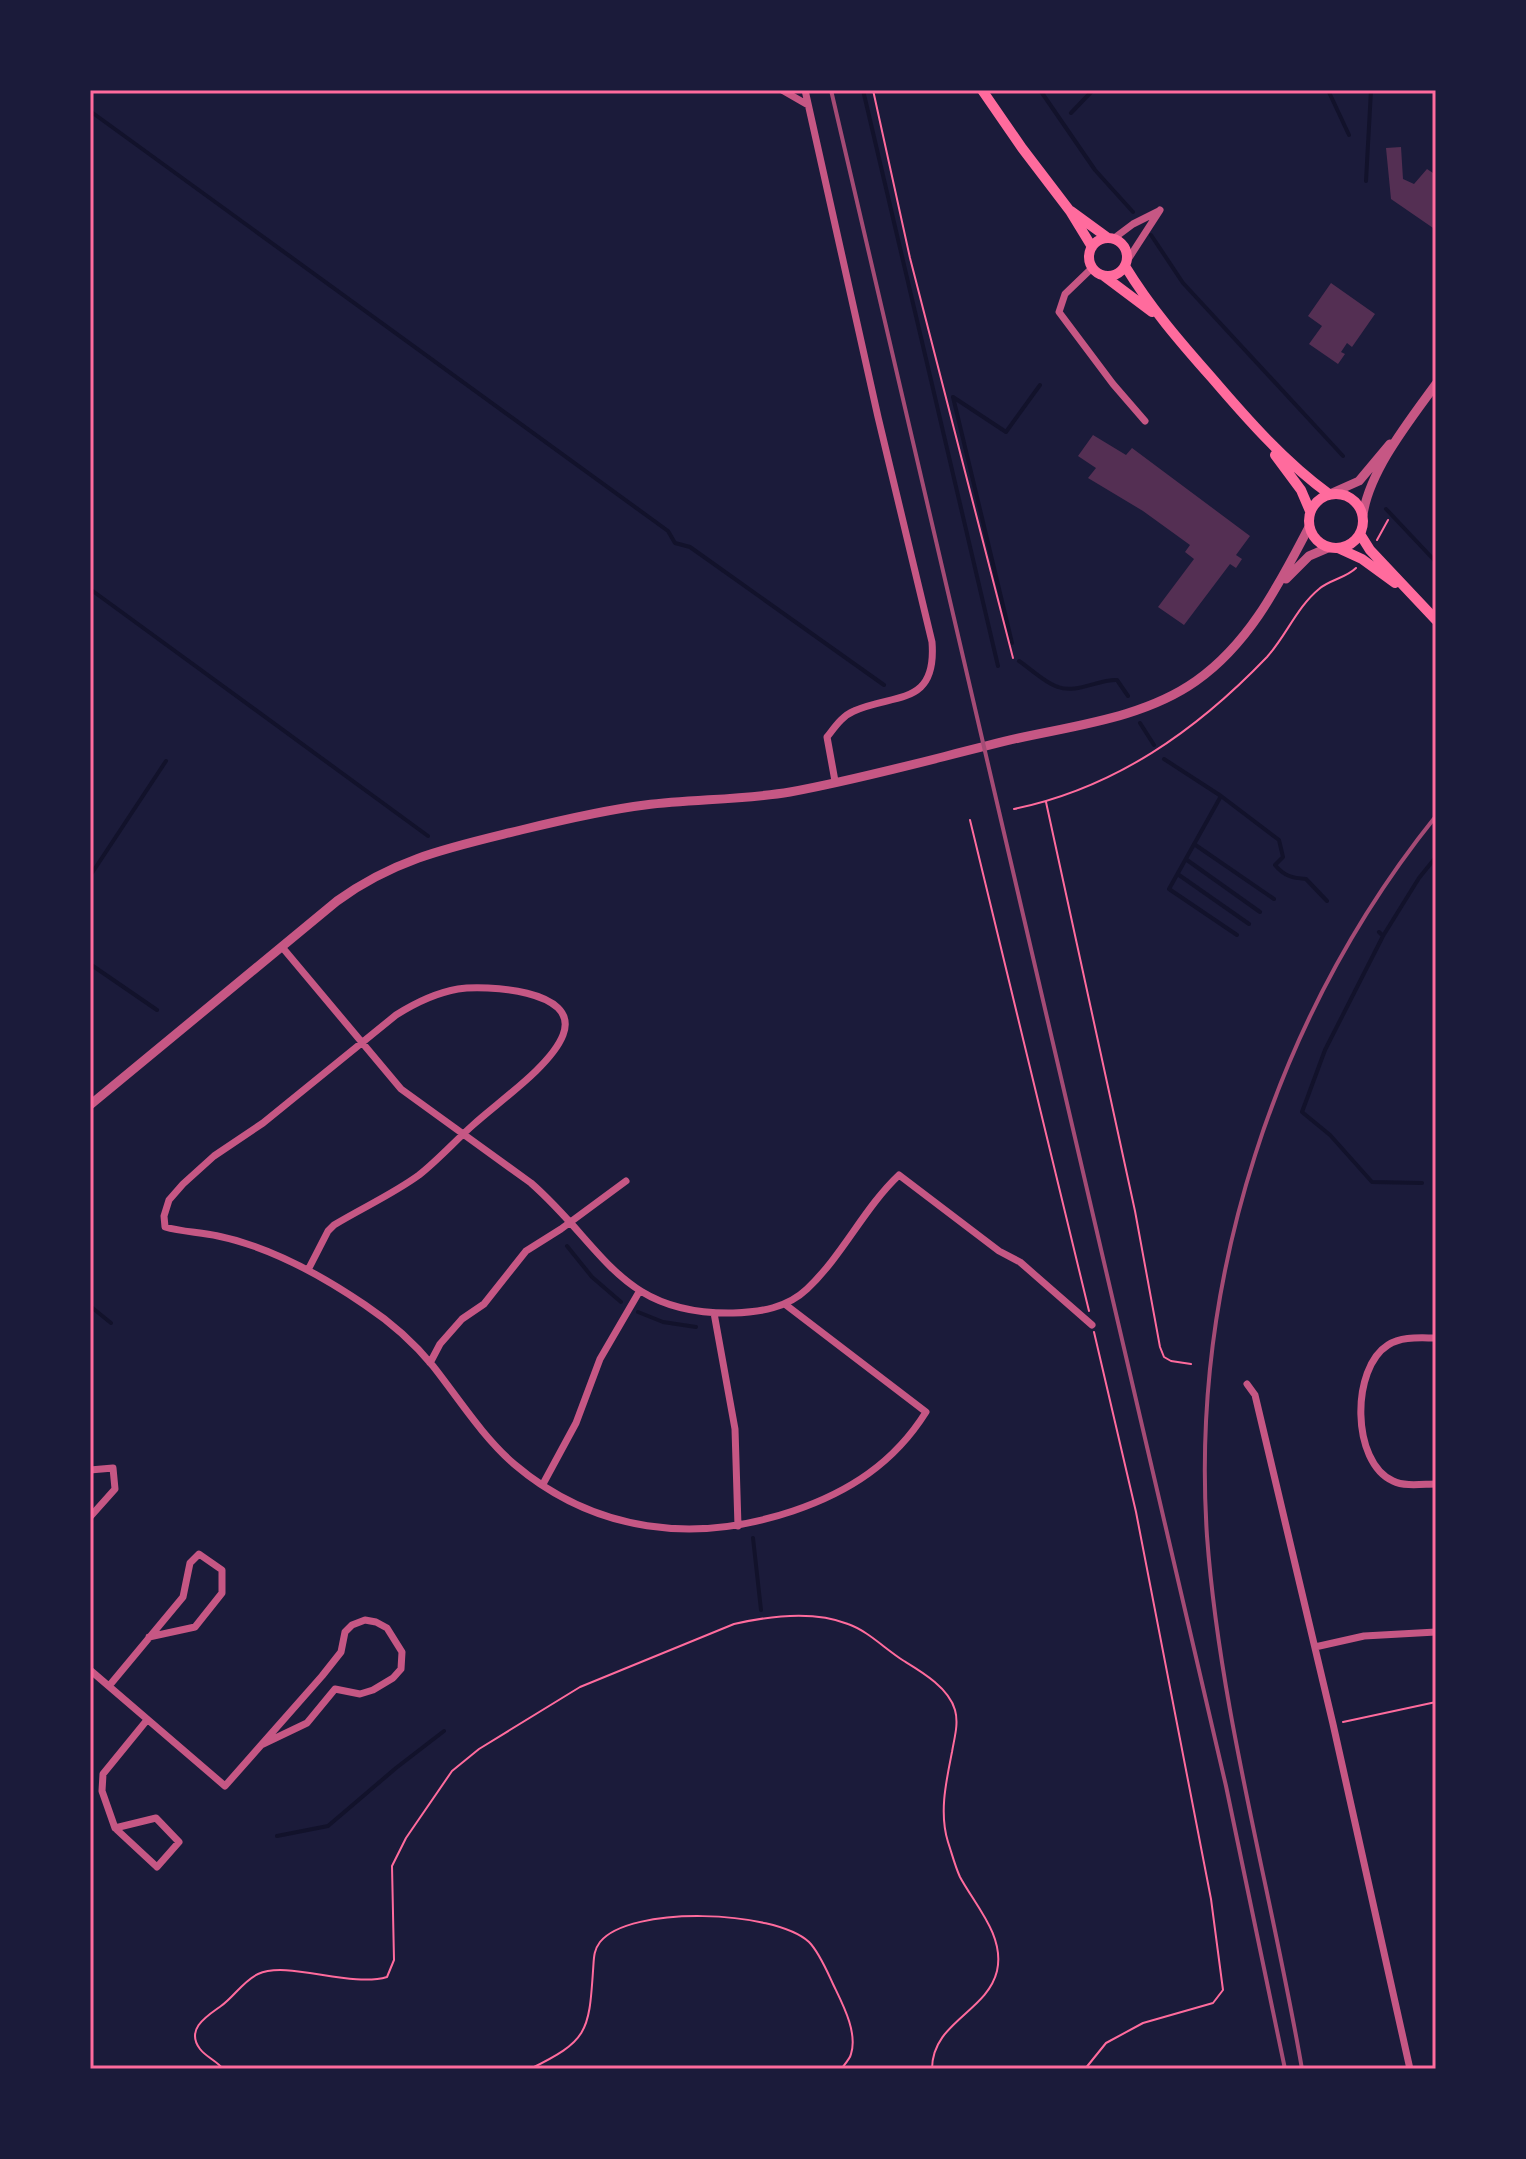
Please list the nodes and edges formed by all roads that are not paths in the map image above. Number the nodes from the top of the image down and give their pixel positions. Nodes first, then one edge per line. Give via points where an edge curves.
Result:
1 (782, 90) edge
2 (805, 90) edge
3 (982, 90) edge
4 (808, 105) junction
5 (1070, 211) junction
6 (1111, 239) junction
7 (1092, 247) junction
8 (1126, 263) junction
9 (1092, 268) junction
10 (1103, 276) junction
11 (1157, 315) junction
12 (1436, 384) edge
13 (1145, 421) dead end
14 (1408, 423) junction
15 (1261, 434) junction
16 (1331, 494) junction
17 (1310, 511) junction
18 (1363, 515) junction
19 (1309, 527) junction
20 (1360, 534) junction
21 (1334, 548) junction
22 (1276, 591) junction
23 (1416, 598) junction
24 (1436, 620) edge
25 (835, 781) junction
26 (282, 947) junction
27 (360, 1044) junction
28 (90, 1105) edge
29 (462, 1135) junction
30 (626, 1181) dead end
31 (571, 1222) junction
32 (308, 1270) junction
33 (639, 1292) junction
34 (786, 1305) junction
35 (714, 1313) junction
36 (1092, 1325) road end
37 (1436, 1338) edge
38 (430, 1363) junction
39 (1247, 1384) dead end
40 (90, 1470) edge
41 (543, 1484) junction
42 (1436, 1484) edge
43 (90, 1517) edge
44 (738, 1526) junction
45 (1436, 1632) edge
46 (149, 1637) junction
47 (1315, 1647) junction
48 (90, 1670) edge
49 (322, 1676) junction
50 (109, 1686) junction
51 (335, 1689) junction
52 (147, 1720) junction
53 (261, 1745) junction
54 (115, 1828) junction
55 (1410, 2069) edge

1 - 4 street
2 - 4 street
3 - 5 main road
4 - 25 street via 933,659 921,687 843,717 827,737
5 - 6 main road
5 - 7 main road
6 - 7 main road
6 - 8 main road via 1124,247
6 - 8 street via 1160,210
7 - 9 main road
8 - 10 main road via 1116,275
8 - 11 main road
9 - 10 main road
9 - 13 street via 1065,294 1059,312
10 - 11 main road
11 - 15 main road
12 - 14 street
14 - 16 street via 1359,481
14 - 18 street via 1370,490
15 - 16 main road
15 - 17 main road
16 - 17 main road
16 - 18 main road via 1348,496
17 - 19 main road
18 - 20 main road
19 - 21 main road via 1317,540
19 - 22 street
20 - 21 main road
20 - 23 main road
21 - 22 street via 1309,556
21 - 23 main road via 1362,559
22 - 25 street via 1222,660 1165,698 1108,718
23 - 24 main road
25 - 26 street via 767,795 623,808 448,848 362,883
26 - 27 street
26 - 28 street
27 - 29 street via 401,1089
27 - 29 street via 407,1008 459,989 513,990 556,1004 566,1027 558,1045
27 - 32 street via 214,1156 169,1200 164,1216 165,1227 240,1242
29 - 31 street via 531,1183
29 - 32 street via 419,1175 334,1225
30 - 31 street
31 - 33 street
31 - 38 street via 526,1251 484,1304 440,1344
32 - 38 street via 377,1313
33 - 35 street via 671,1307
33 - 41 street via 600,1359 576,1423
34 - 35 street
34 - 36 street via 818,1278 899,1175 1020,1262
34 - 44 street via 926,1412 909,1439 857,1483 800,1509
35 - 44 street via 735,1429
37 - 42 street via 1396,1340 1378,1352 1365,1374 1362,1426 1370,1458 1380,1471 1393,1481
38 - 41 street via 493,1443
39 - 47 street via 1255,1395
40 - 43 street via 113,1468 115,1489
41 - 44 street via 591,1510 644,1526
45 - 47 street via 1364,1636
46 - 46 street via 183,1597 190,1563 199,1554 222,1570 222,1593 195,1627
46 - 50 street
47 - 55 street
48 - 50 street
49 - 51 street
49 - 51 street via 341,1652 352,1625 365,1620 387,1628 402,1652 401,1669 360,1694
49 - 53 street
50 - 52 street
51 - 53 street via 307,1723
52 - 53 street via 225,1786
52 - 54 street via 103,1774 102,1791
54 - 54 street via 158,1867 180,1841 153,1817

